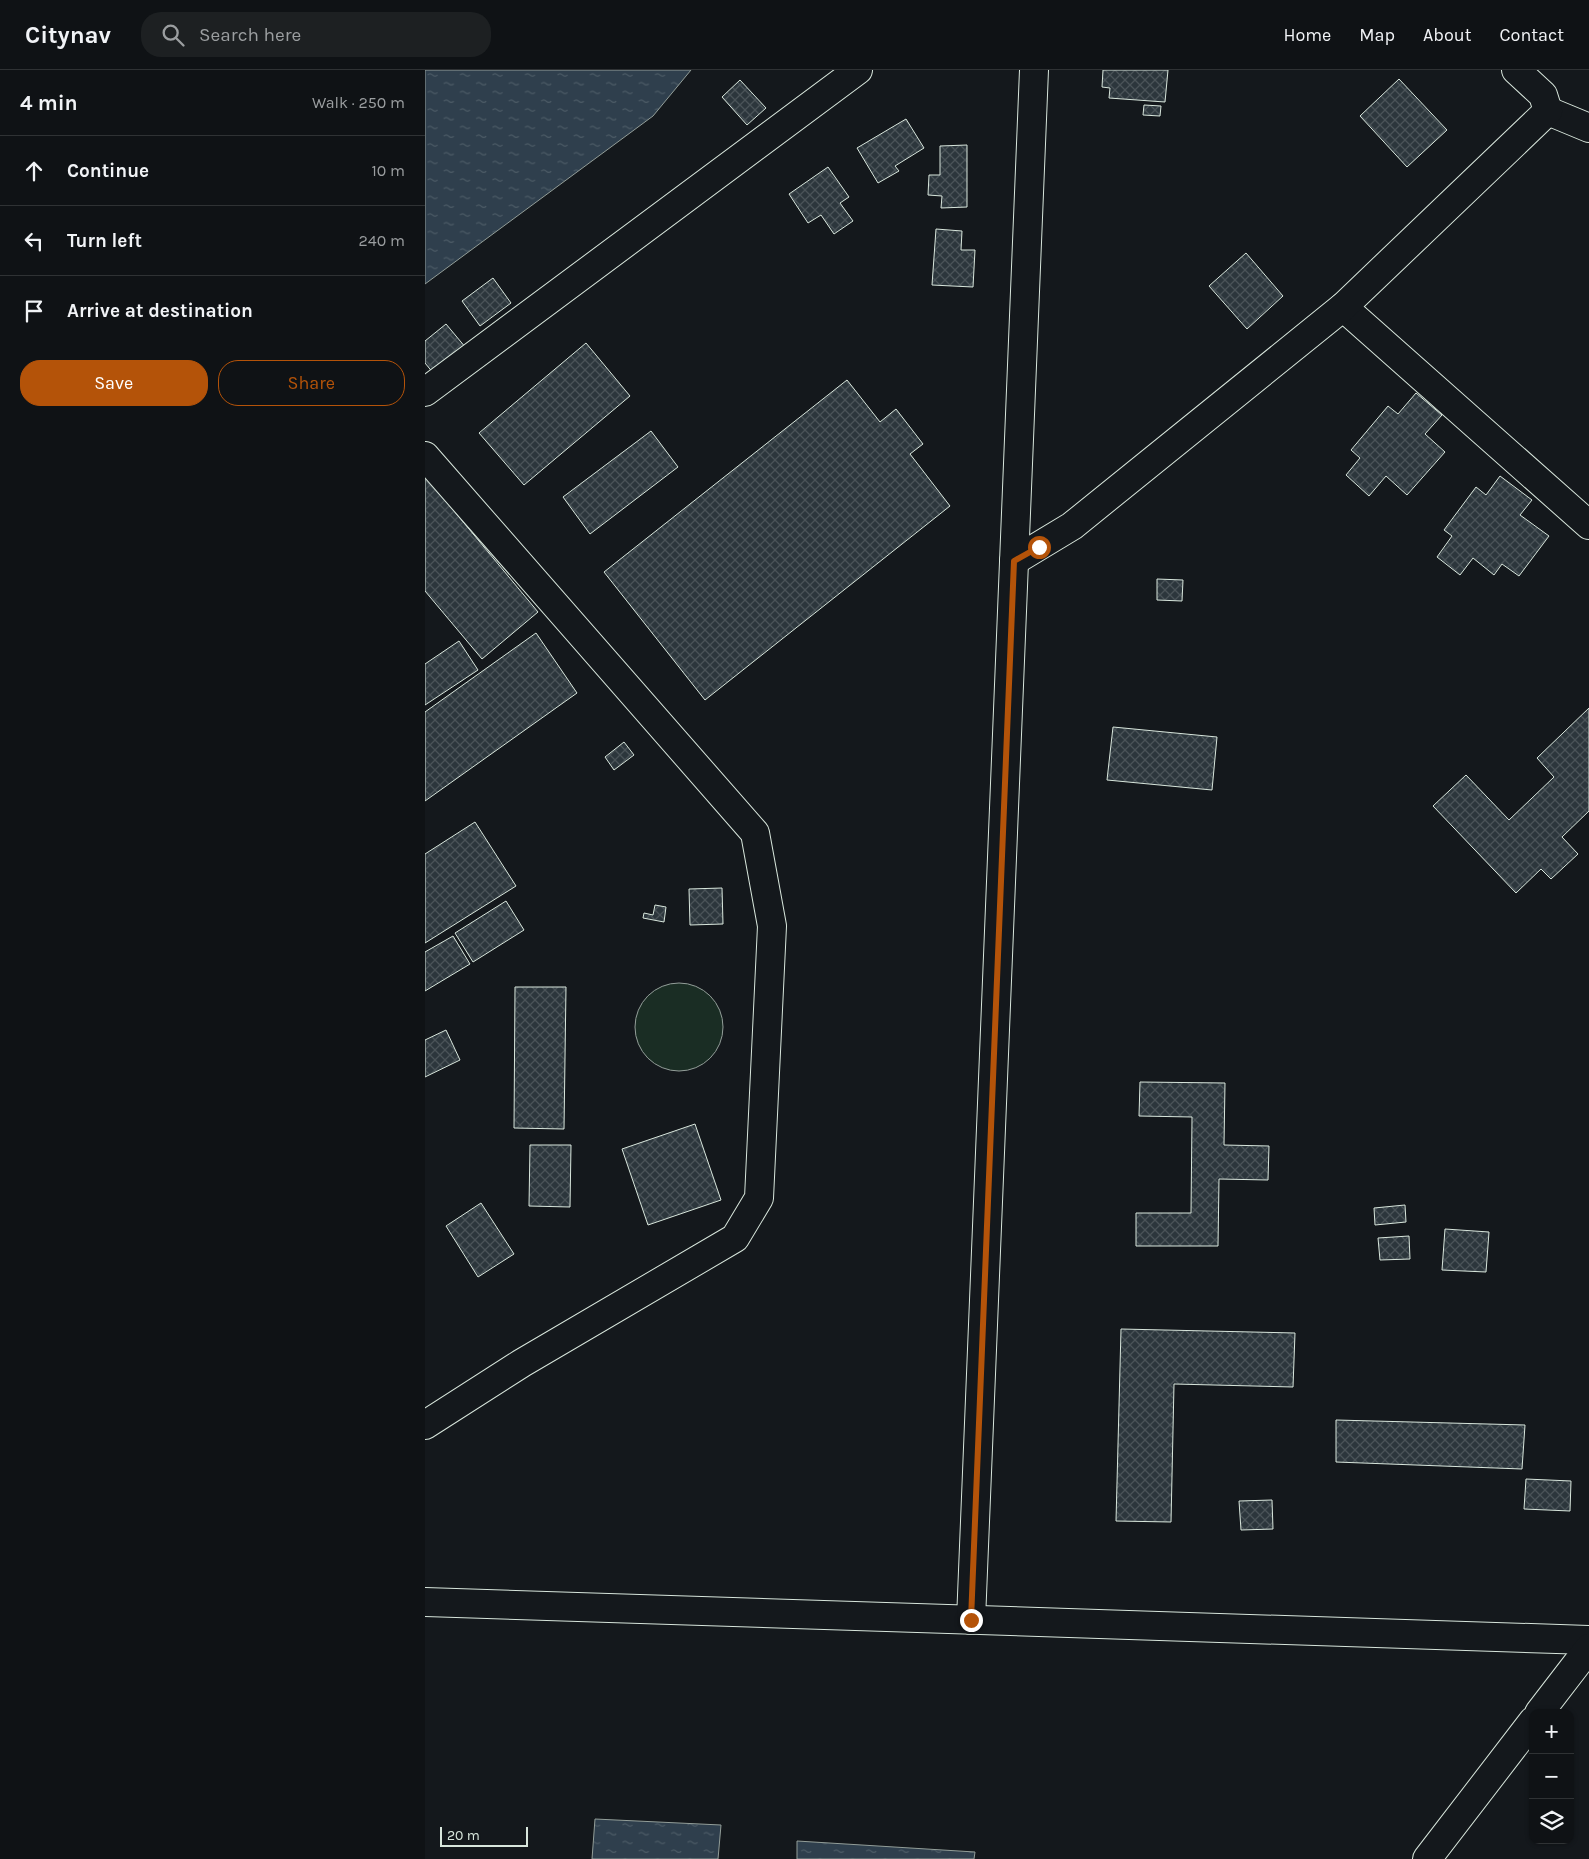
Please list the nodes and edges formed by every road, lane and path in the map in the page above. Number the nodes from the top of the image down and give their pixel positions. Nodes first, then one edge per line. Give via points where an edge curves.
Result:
1 (858, 70) edge
2 (1034, 70) edge
3 (1516, 70) edge
4 (1548, 111) junction
5 (1589, 128) edge
6 (1343, 307) junction
7 (425, 392) edge
8 (425, 456) edge
9 (1589, 525) edge
10 (1014, 561) junction
11 (425, 1426) edge
12 (425, 1602) edge
13 (971, 1620) junction
14 (1589, 1640) edge
15 (1589, 1648) edge
16 (1542, 1709) edge
17 (1529, 1726) edge
18 (1427, 1859) edge

1 - 7 street
2 - 10 street
3 - 4 street via 1543,95
4 - 5 street
4 - 6 street
6 - 9 street
6 - 10 street via 1073,526
8 - 11 street via 755,833 772,926 759,1198 735,1238 523,1363
10 - 13 street
12 - 13 street
13 - 14 street
15 - 16 street
17 - 18 street

